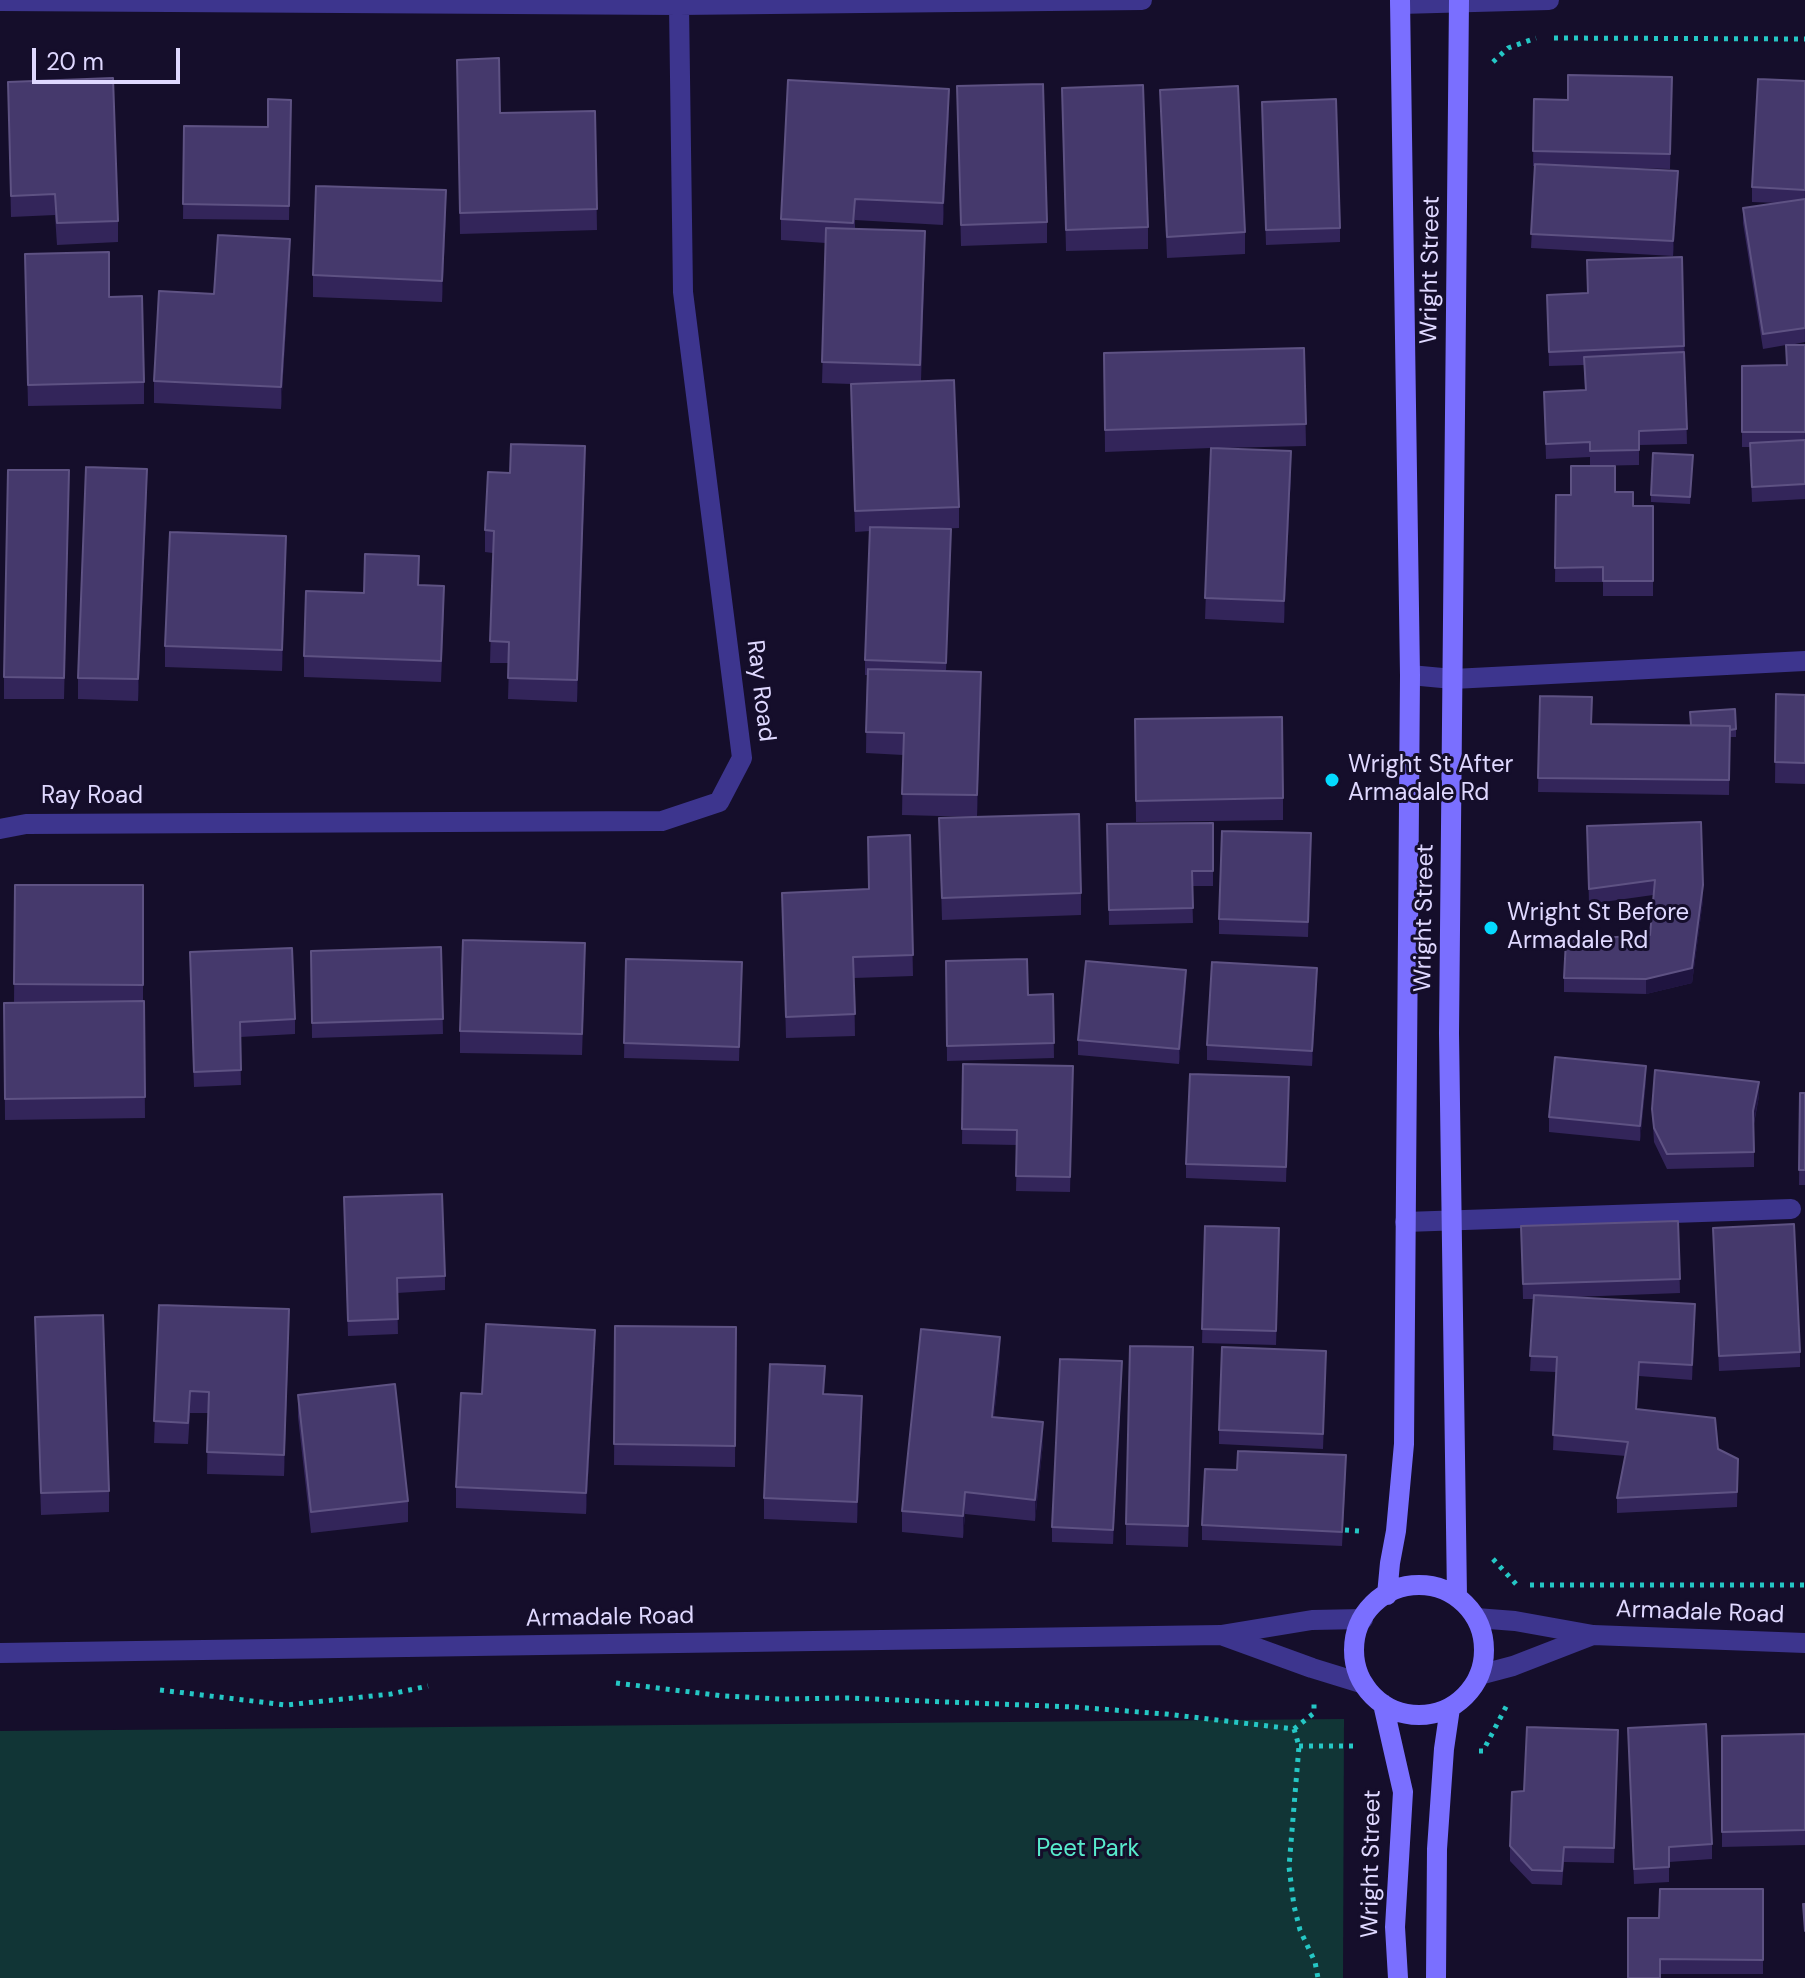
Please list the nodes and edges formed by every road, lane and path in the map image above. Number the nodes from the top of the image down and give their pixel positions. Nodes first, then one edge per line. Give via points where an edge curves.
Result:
1 (1142, 0) edge
2 (1459, 0) edge
3 (1549, 0) edge
4 (0, 1) edge
5 (1400, 2) edge
6 (679, 5) junction
7 (1536, 38) dead end
8 (1552, 38) dead end
9 (1805, 39) edge
10 (1484, 71) dead end
11 (1805, 661) edge
12 (1410, 675) junction
13 (1453, 679) junction
14 (0, 829) edge
15 (1791, 1209) dead end
16 (1452, 1219) junction
17 (1405, 1222) junction
18 (1491, 1556) dead end
19 (1805, 1585) edge
20 (1387, 1595) junction
21 (1457, 1597) junction
22 (1476, 1618) junction
23 (1363, 1619) junction
24 (1221, 1635) junction
25 (1593, 1635) junction
26 (1805, 1643) edge
27 (0, 1653) edge
28 (1479, 1675) junction
29 (612, 1682) dead end
30 (439, 1683) dead end
31 (1364, 1684) junction
32 (154, 1689) dead end
33 (1383, 1704) junction
34 (1450, 1708) junction
35 (1318, 1978) edge
36 (1398, 1978) edge
37 (1436, 1978) edge

1 - 6 street
2 - 3 street
2 - 5 street
2 - 13 street, Wright Street
4 - 6 street
5 - 12 street, Wright Street
6 - 14 street, Ray Road via 683,292 742,758 719,802 662,821 26,824
7 - 10 path via 1508,48
8 - 9 path
11 - 13 street
12 - 13 street
12 - 17 street, Wright Street
13 - 16 street, Wright Street
15 - 16 street
16 - 17 street
16 - 21 street, Wright Street
17 - 20 street, Wright Street via 1404,1444
18 - 19 path via 1516,1584
20 - 21 street via 1422,1585
20 - 23 street
21 - 22 street
22 - 25 street, Armadale Road
22 - 28 street via 1483,1636
23 - 24 street, Armadale Road via 1312,1620
23 - 31 street via 1354,1652
24 - 27 street, Armadale Road
24 - 31 street, Armadale Road
25 - 26 street, Armadale Road
25 - 28 street, Armadale Road
28 - 34 street
29 - 35 path via 753,1698 1074,1707 1294,1729 1299,1746 1289,1867 1300,1930
30 - 32 path via 391,1694 286,1705
31 - 33 street
33 - 34 street via 1416,1715
33 - 36 street, Wright Street via 1403,1792 1395,1927
34 - 37 street via 1437,1849

